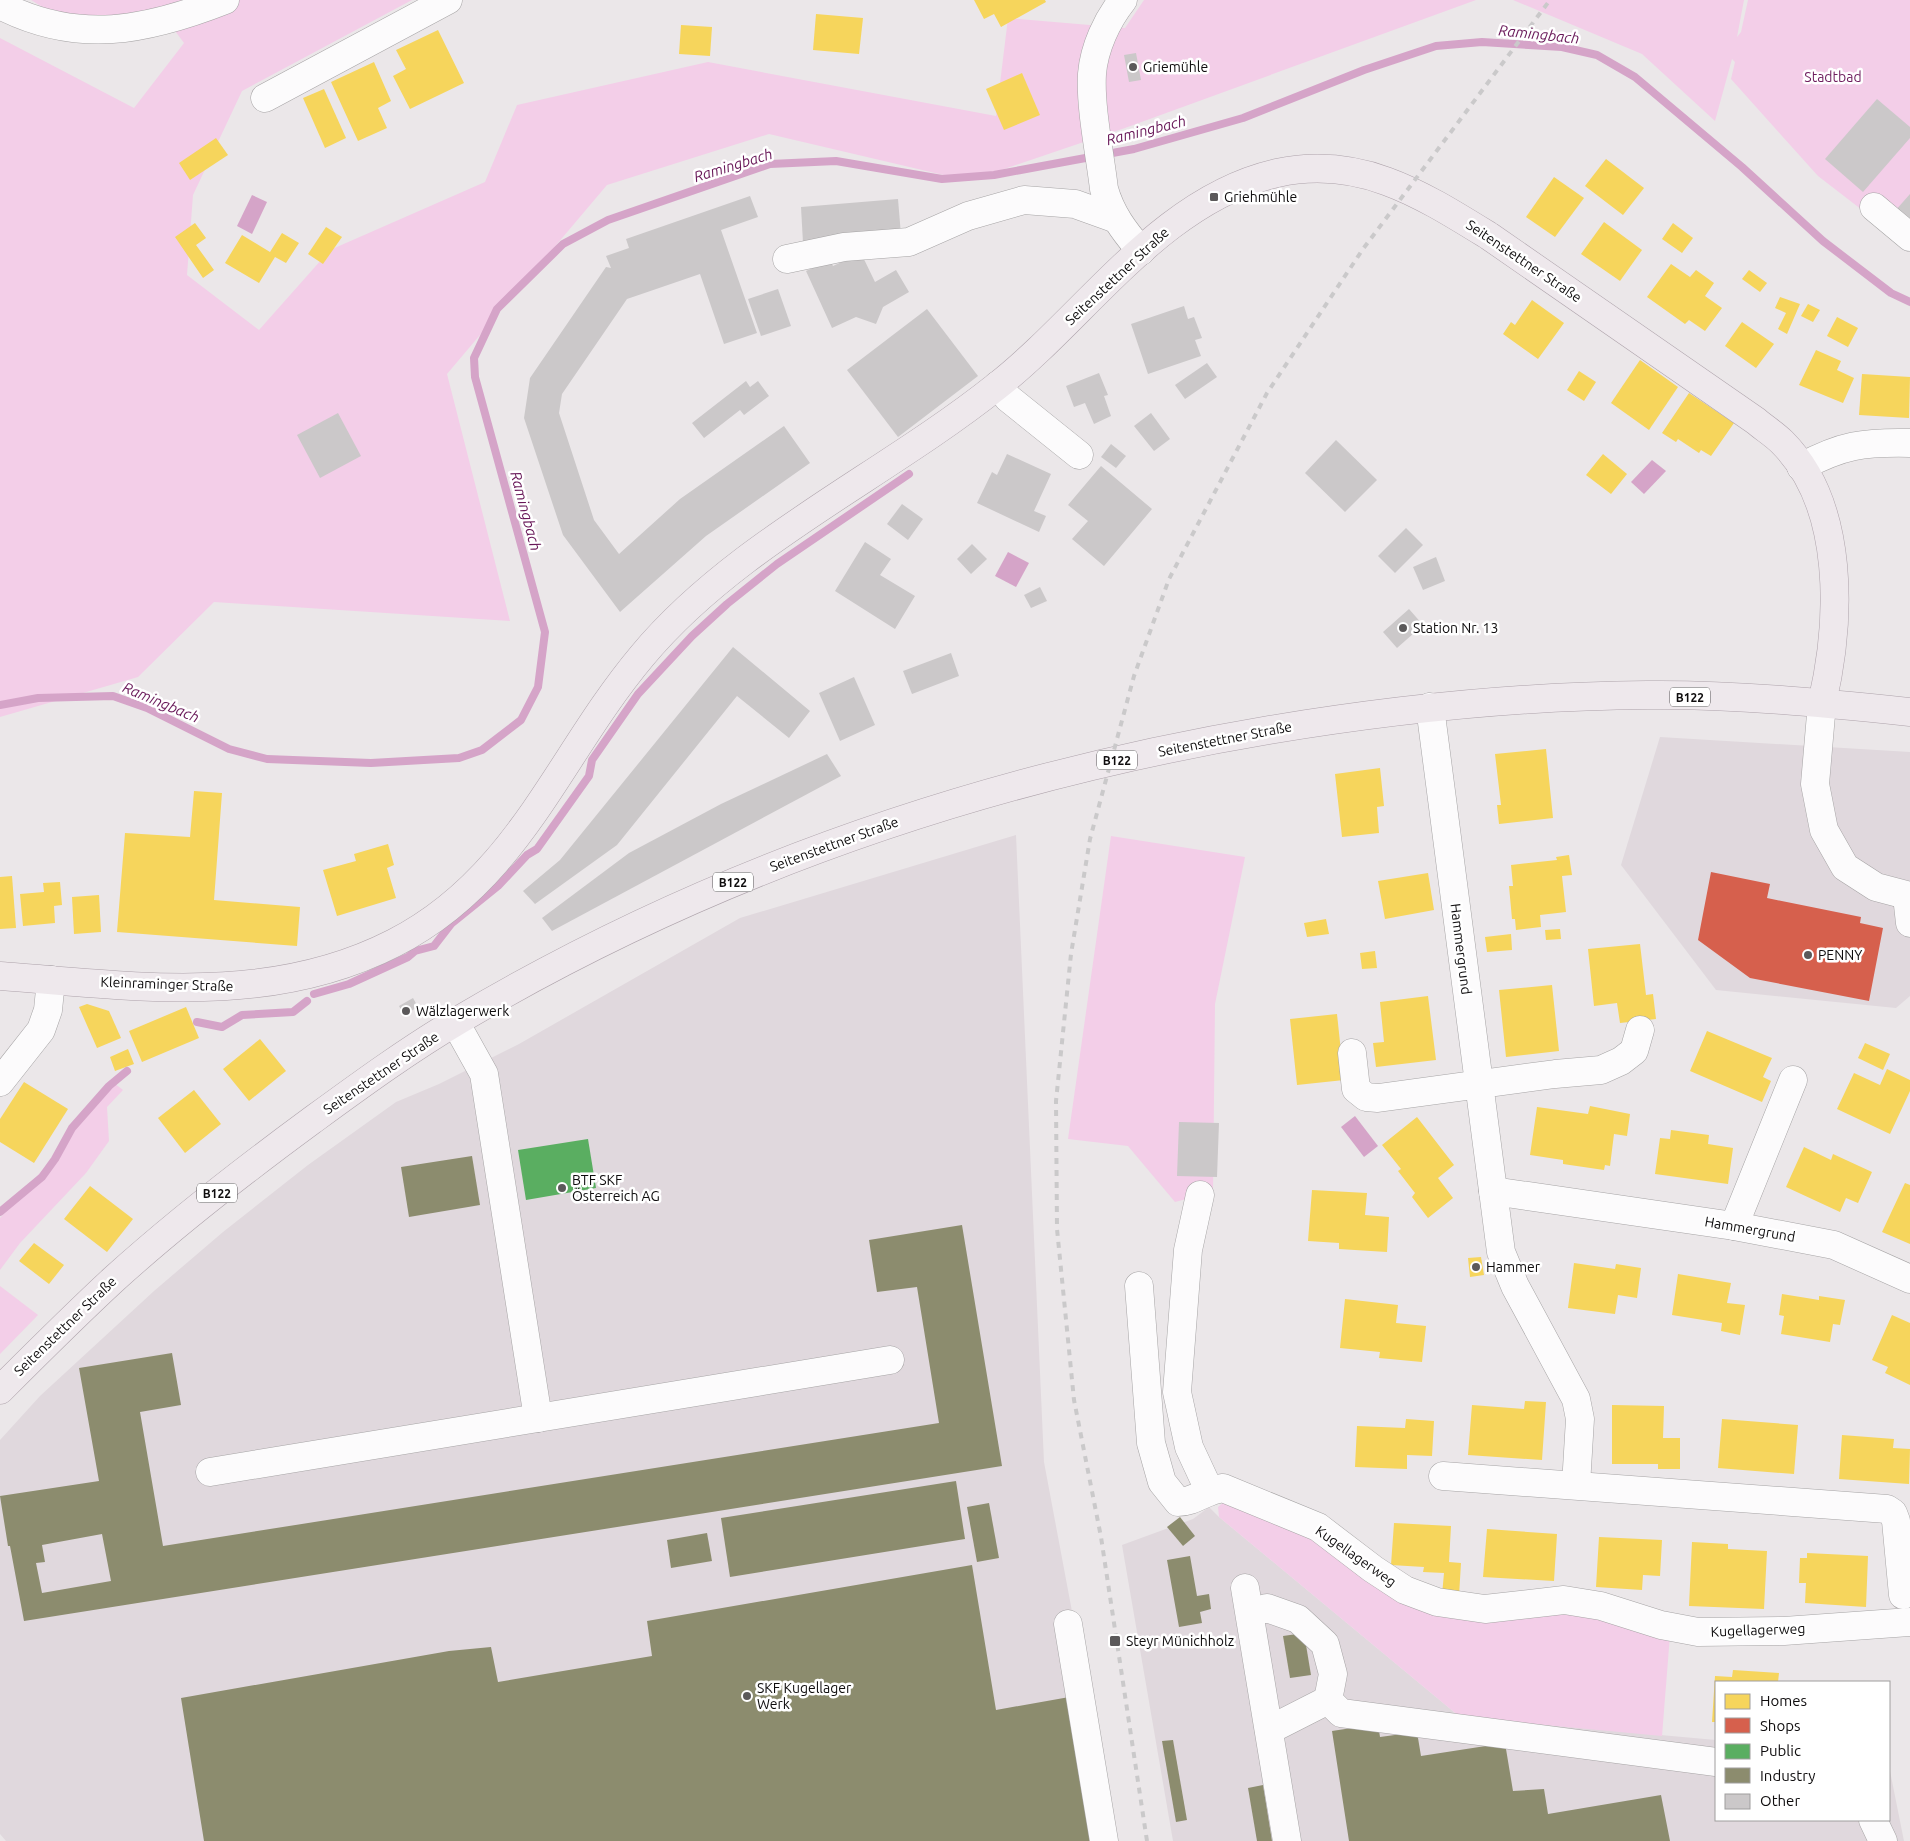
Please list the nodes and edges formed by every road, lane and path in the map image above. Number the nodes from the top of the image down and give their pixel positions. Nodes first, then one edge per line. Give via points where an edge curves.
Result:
1 (225, 0) edge
2 (448, 0) edge
3 (1123, 0) edge
4 (0, 4) edge
5 (265, 98) dead end
6 (1874, 206) dead end
7 (1114, 218) junction
8 (1910, 238) edge
9 (1141, 250) junction
10 (787, 260) dead end
11 (998, 385) junction
12 (1910, 443) edge
13 (1079, 455) dead end
14 (1801, 467) junction
15 (1822, 703) junction
16 (1430, 706) junction
17 (1910, 712) edge
18 (529, 822) joint
19 (1909, 896) edge
20 (1910, 923) edge
21 (0, 976) edge
22 (51, 980) junction
23 (455, 1022) junction
24 (1640, 1030) dead end
25 (1352, 1053) dead end
26 (1793, 1080) dead end
27 (0, 1082) edge
28 (1479, 1084) junction
29 (1493, 1191) junction
30 (1200, 1195) dead end
31 (1734, 1226) junction
32 (1910, 1279) edge
33 (1139, 1286) dead end
34 (890, 1360) dead end
35 (0, 1390) edge
36 (538, 1418) junction
37 (210, 1472) dead end
38 (1443, 1476) dead end
39 (1576, 1486) junction
40 (1209, 1490) junction
41 (1903, 1595) dead end
42 (1910, 1622) edge
43 (1068, 1624) dead end
44 (1328, 1700) junction
45 (1269, 1730) junction
46 (1715, 1762) edge
47 (1874, 1821) edge
48 (1104, 1841) edge
49 (1287, 1841) edge
50 (1884, 1841) edge

1 - 4 street via 161,22 122,30 75,29 47,23
2 - 5 street
3 - 7 street via 1105,29 1092,73 1104,189
6 - 8 street
7 - 9 street
7 - 10 street via 1075,204 1024,200 968,216 909,242 844,247
9 - 11 main road, Seitenstettner Straße via 1067,324
9 - 14 main road, Seitenstettner Straße via 1182,217 1214,197 1273,174 1305,168 1342,170 1388,179 1489,236 1756,421 1782,443
11 - 13 street via 1008,398
11 - 18 main road, Seitenstettner Straße via 939,430 761,548 673,620 611,695
12 - 14 street via 1863,444 1838,449
14 - 15 main road, Seitenstettner Straße via 1825,521 1832,557 1834,634
15 - 16 main road, Seitenstettner Straße / B122 via 1652,695 1558,697
15 - 17 main road, Seitenstettner Straße / B122
15 - 19 street via 1815,784 1824,830 1844,867 1876,887
16 - 23 main road, Seitenstettner Straße / B122 via 1215,739 1086,766 931,809 755,872 559,965
16 - 28 street, Hammergrund
18 - 22 main road, Kleinraminger Straße via 506,852 459,900 398,941 334,968 281,982 214,988
19 - 20 street
21 - 22 main road, Kleinraminger Straße
22 - 27 street via 48,1010 41,1030
23 - 35 main road, Seitenstettner Straße / B122 via 338,1101 229,1182 116,1277
23 - 36 street via 484,1074
24 - 28 street via 1634,1051 1601,1070
25 - 28 street via 1356,1088 1366,1097
26 - 31 street
28 - 29 street, Hammergrund
29 - 31 street, Hammergrund
29 - 39 street, Hammergrund via 1501,1252 1576,1399 1580,1419
30 - 40 street via 1188,1250 1177,1392 1189,1447
31 - 32 street, Hammergrund via 1834,1245
33 - 40 street, Kugellagerweg via 1151,1443 1160,1476 1178,1502 1193,1499
34 - 36 street
36 - 37 street
38 - 39 street
39 - 41 street via 1887,1509 1896,1521
40 - 42 street, Kugellagerweg via 1223,1488 1318,1527 1405,1590 1436,1602 1485,1609 1564,1600 1601,1606 1661,1625 1698,1632 1784,1631
43 - 48 street
44 - 45 street
44 - 45 street via 1333,1674 1325,1644 1298,1619 1248,1601
44 - 46 street via 1342,1713
45 - 49 street
47 - 50 street

